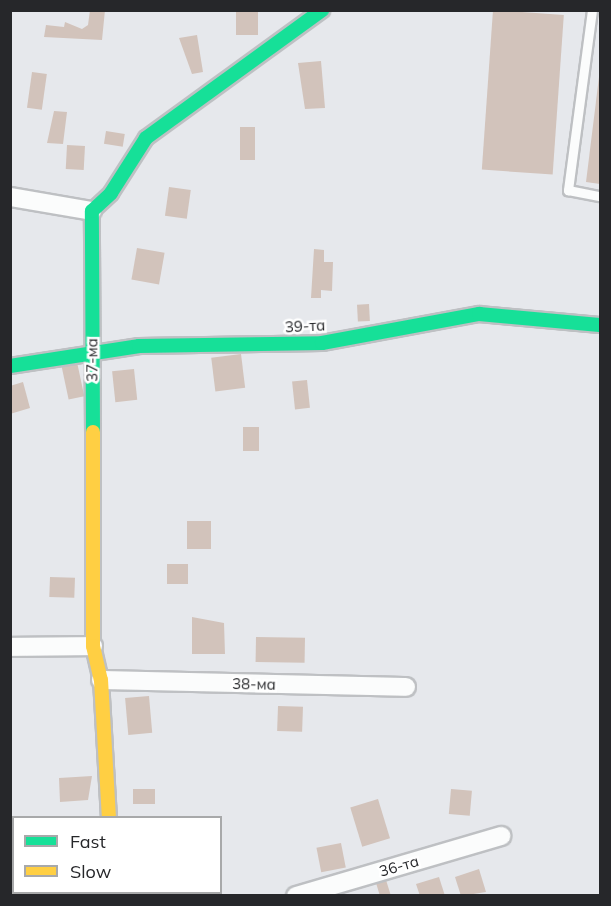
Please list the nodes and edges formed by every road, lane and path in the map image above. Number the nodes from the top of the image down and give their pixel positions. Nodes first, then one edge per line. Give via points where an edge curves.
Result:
1 (322, 10) edge
2 (592, 10) edge
3 (600, 196) edge
4 (10, 197) edge
5 (92, 211) junction
6 (600, 326) edge
7 (92, 352) junction
8 (10, 366) edge
9 (93, 646) junction
10 (10, 647) edge
11 (101, 680) junction
12 (406, 687) dead end
13 (110, 816) edge
14 (501, 836) dead end
15 (296, 896) edge

1 - 5 street via 146,138
2 - 3 lane via 568,190
4 - 5 street
5 - 7 street, 37-ма
6 - 7 street, 39-та via 479,314 321,343 139,346
7 - 8 street, 39-та
7 - 9 street, 37-ма
9 - 10 street
9 - 11 street, 37-ма
11 - 12 street, 38-ма
11 - 13 street, 37-ма
14 - 15 street, 36-та

